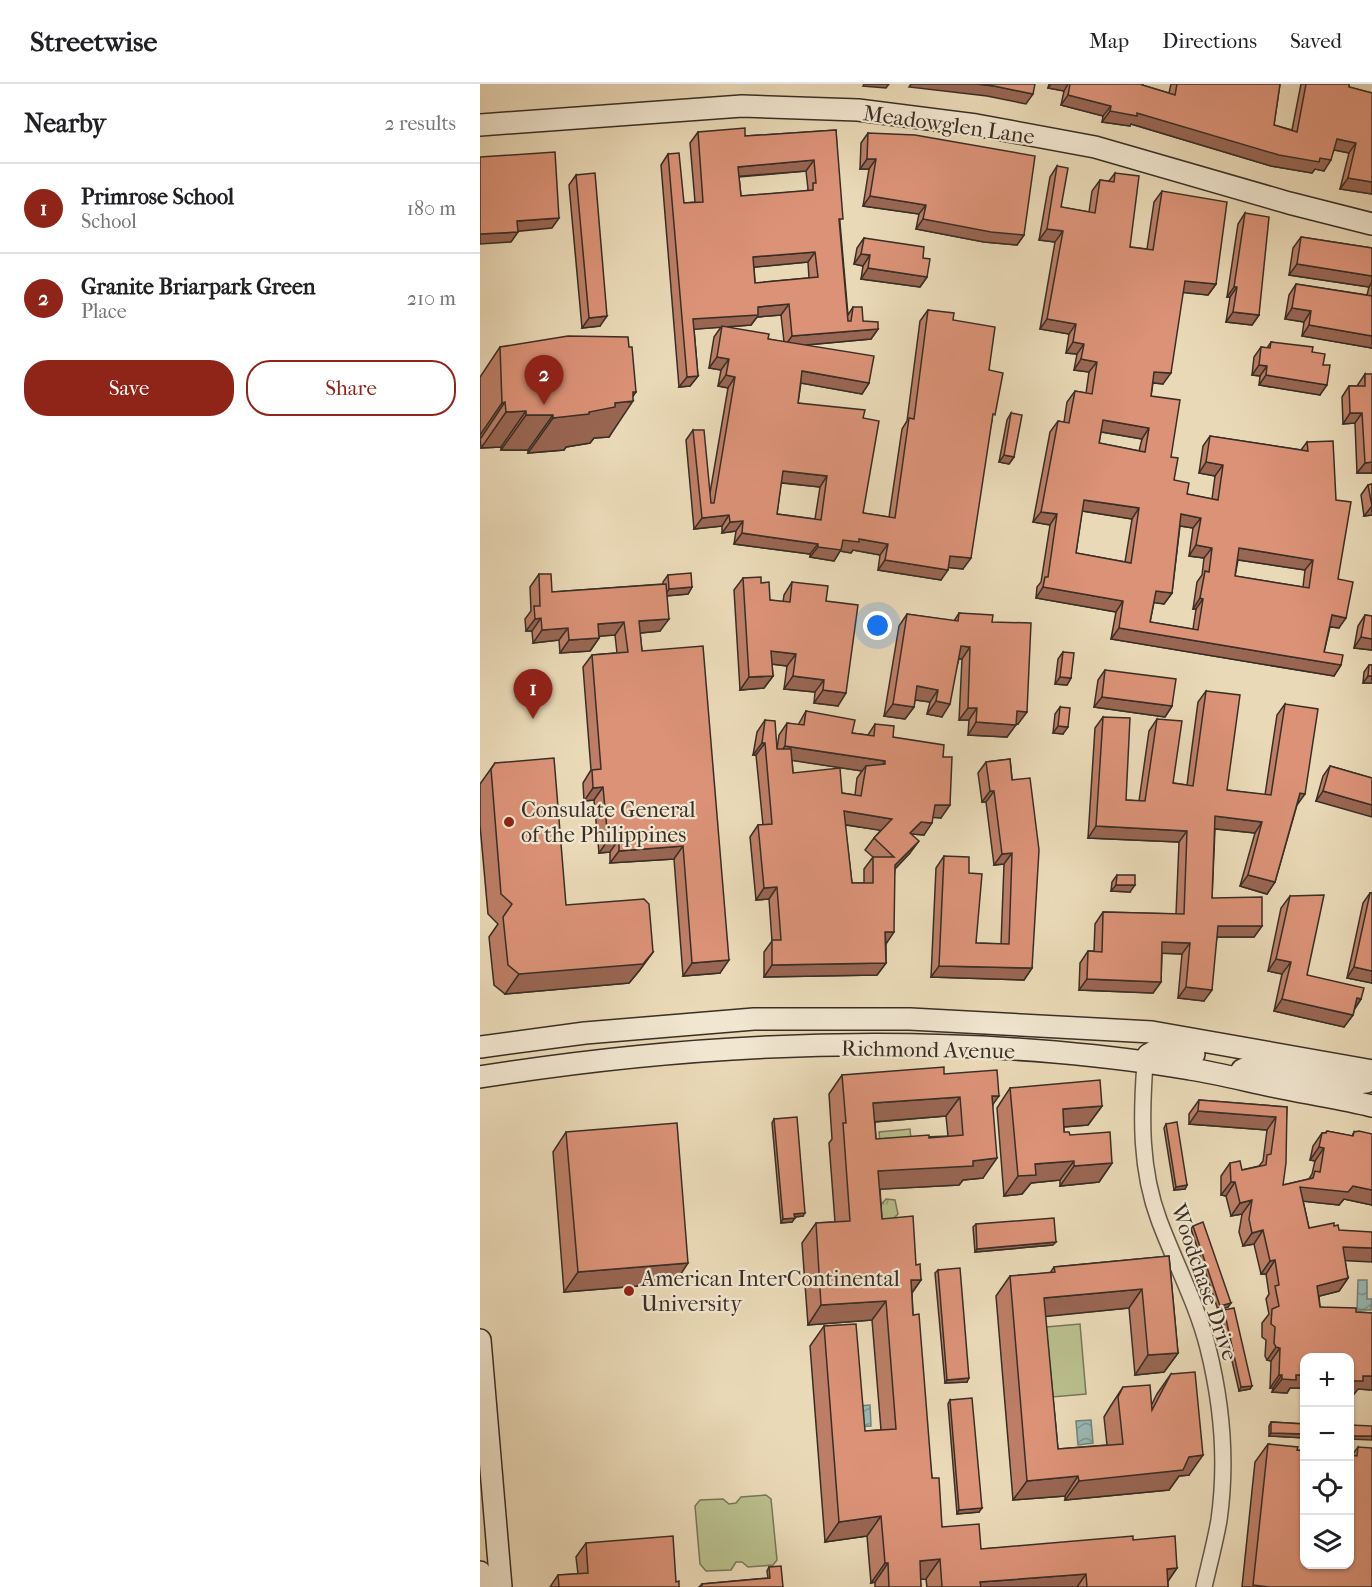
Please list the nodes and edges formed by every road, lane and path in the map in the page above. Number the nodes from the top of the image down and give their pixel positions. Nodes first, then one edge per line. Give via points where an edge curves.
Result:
1 (480, 125) edge
2 (1372, 224) edge
3 (910, 1019) junction
4 (672, 1025) junction
5 (908, 1046) junction
6 (480, 1047) edge
7 (1266, 1052) junction
8 (681, 1054) junction
9 (1145, 1063) junction
10 (1372, 1072) edge
11 (1228, 1076) junction
12 (480, 1077) edge
13 (1372, 1106) edge
14 (480, 1340) edge
15 (480, 1572) edge
16 (481, 1587) edge
17 (501, 1587) edge
18 (1204, 1587) edge

1 - 2 main road, Meadowglen Lane via 742,106 858,110 976,125 1095,147
3 - 4 main road, Richmond Avenue via 754,1019
3 - 5 main road
3 - 7 main road, Richmond Avenue via 1143,1031
4 - 6 main road, Richmond Avenue
4 - 8 main road
5 - 8 main road, Richmond Avenue via 781,1047
5 - 9 main road, Richmond Avenue via 1054,1052
7 - 9 main road via 1226,1058 1157,1050 1148,1055
7 - 10 main road, Richmond Avenue
8 - 12 main road, Richmond Avenue
9 - 11 main road, Richmond Avenue
9 - 18 street, Woodchase Drive via 1142,1145 1148,1181 1208,1348 1220,1416 1223,1470 1219,1521
10 - 11 main road via 1366,1082 1357,1083 1247,1068
11 - 13 main road, Richmond Avenue
14 - 17 main road
15 - 16 main road

